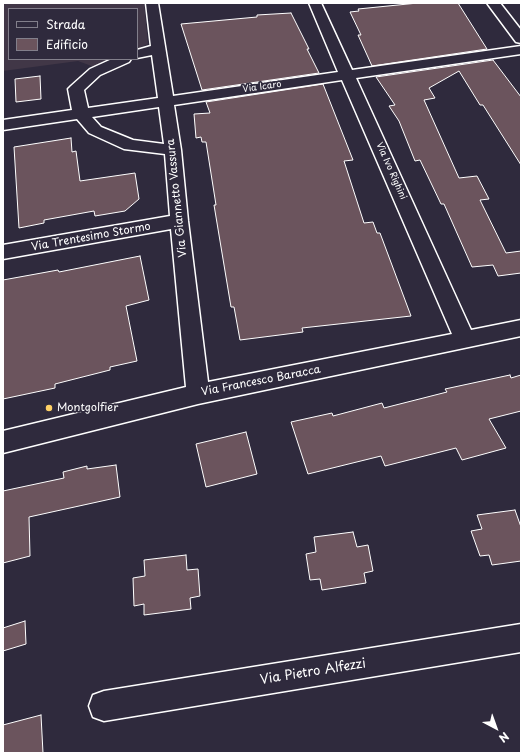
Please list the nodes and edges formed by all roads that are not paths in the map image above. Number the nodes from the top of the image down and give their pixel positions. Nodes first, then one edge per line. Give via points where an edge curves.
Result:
1 (152, 3) edge
2 (315, 3) edge
3 (493, 3) edge
4 (521, 39) edge
5 (158, 49) junction
6 (521, 50) edge
7 (138, 54) edge
8 (122, 60) edge
9 (348, 75) junction
10 (166, 101) junction
11 (81, 114) junction
12 (3, 125) edge
13 (173, 150) junction
14 (179, 221) junction
15 (3, 252) edge
16 (521, 328) edge
17 (465, 340) junction
18 (198, 394) junction
19 (3, 442) edge
20 (521, 638) edge
21 (104, 706) dead end

1 - 5 street, Via Giannetto Vassura
2 - 9 street, Via Ivo Righini
3 - 4 street
5 - 7 street
5 - 10 street, Via Giannetto Vassura
6 - 9 street, Via Icaro
8 - 11 street via 95,72 76,89
9 - 10 street, Via Icaro
9 - 17 street, Via Ivo Righini
10 - 11 street, Via Icaro
10 - 13 street, Via Giannetto Vassura
11 - 12 street, Via Icaro
11 - 13 street via 95,130 130,145
13 - 14 street, Via Giannetto Vassura
14 - 15 street, Via Trentesimo Stormo
14 - 18 street, Via Giannetto Vassura
16 - 17 street, Via Francesco Baracca
17 - 18 street, Via Francesco Baracca
18 - 19 street, Via Francesco Baracca
20 - 21 street, Via Pietro Alfezzi

